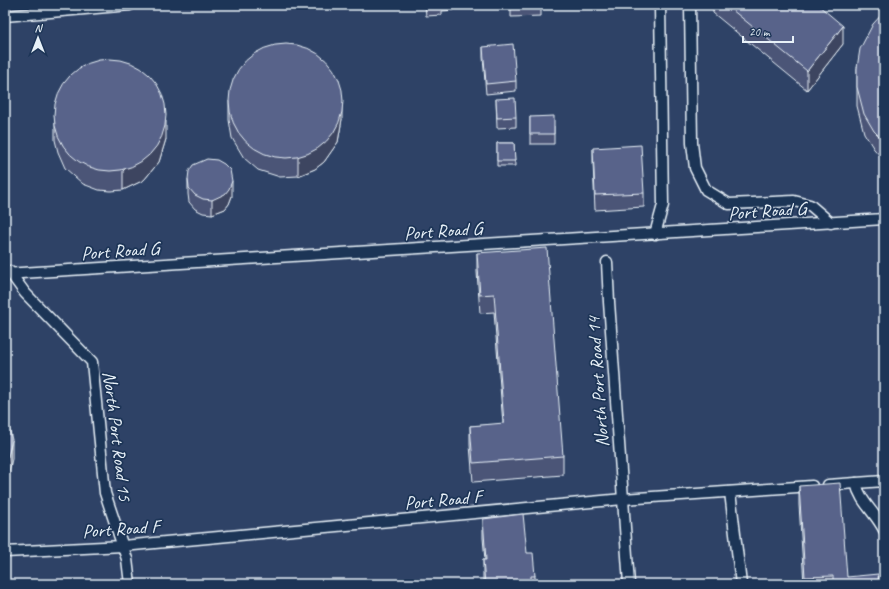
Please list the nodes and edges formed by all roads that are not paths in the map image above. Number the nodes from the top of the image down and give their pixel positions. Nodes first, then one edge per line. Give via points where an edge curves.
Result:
1 (130, 5) edge
2 (660, 5) edge
3 (690, 5) edge
4 (5, 16) edge
5 (884, 219) edge
6 (831, 223) junction
7 (655, 234) junction
8 (608, 262) dead end
9 (7, 272) edge
10 (884, 481) edge
11 (856, 483) junction
12 (730, 492) junction
13 (622, 499) junction
14 (884, 530) edge
15 (122, 546) junction
16 (5, 552) edge
17 (130, 584) edge
18 (629, 584) edge
19 (741, 584) edge

1 - 4 lane
2 - 7 lane via 663,205
3 - 6 lane via 692,143 695,168 706,190 729,204 794,201 810,206
5 - 6 lane, Port Road G
6 - 7 lane, Port Road G
7 - 9 lane, Port Road G
8 - 13 lane, North Port Road 14
9 - 15 lane, North Port Road 15 via 92,362 105,493
10 - 11 lane, Port Road F
11 - 12 lane, Port Road F
11 - 14 lane via 858,493
12 - 13 lane, Port Road F
12 - 19 lane
13 - 15 lane, Port Road F
13 - 18 lane, North Port Road 14
15 - 16 lane, Port Road F
15 - 17 lane, North Port Road 15 via 127,559

